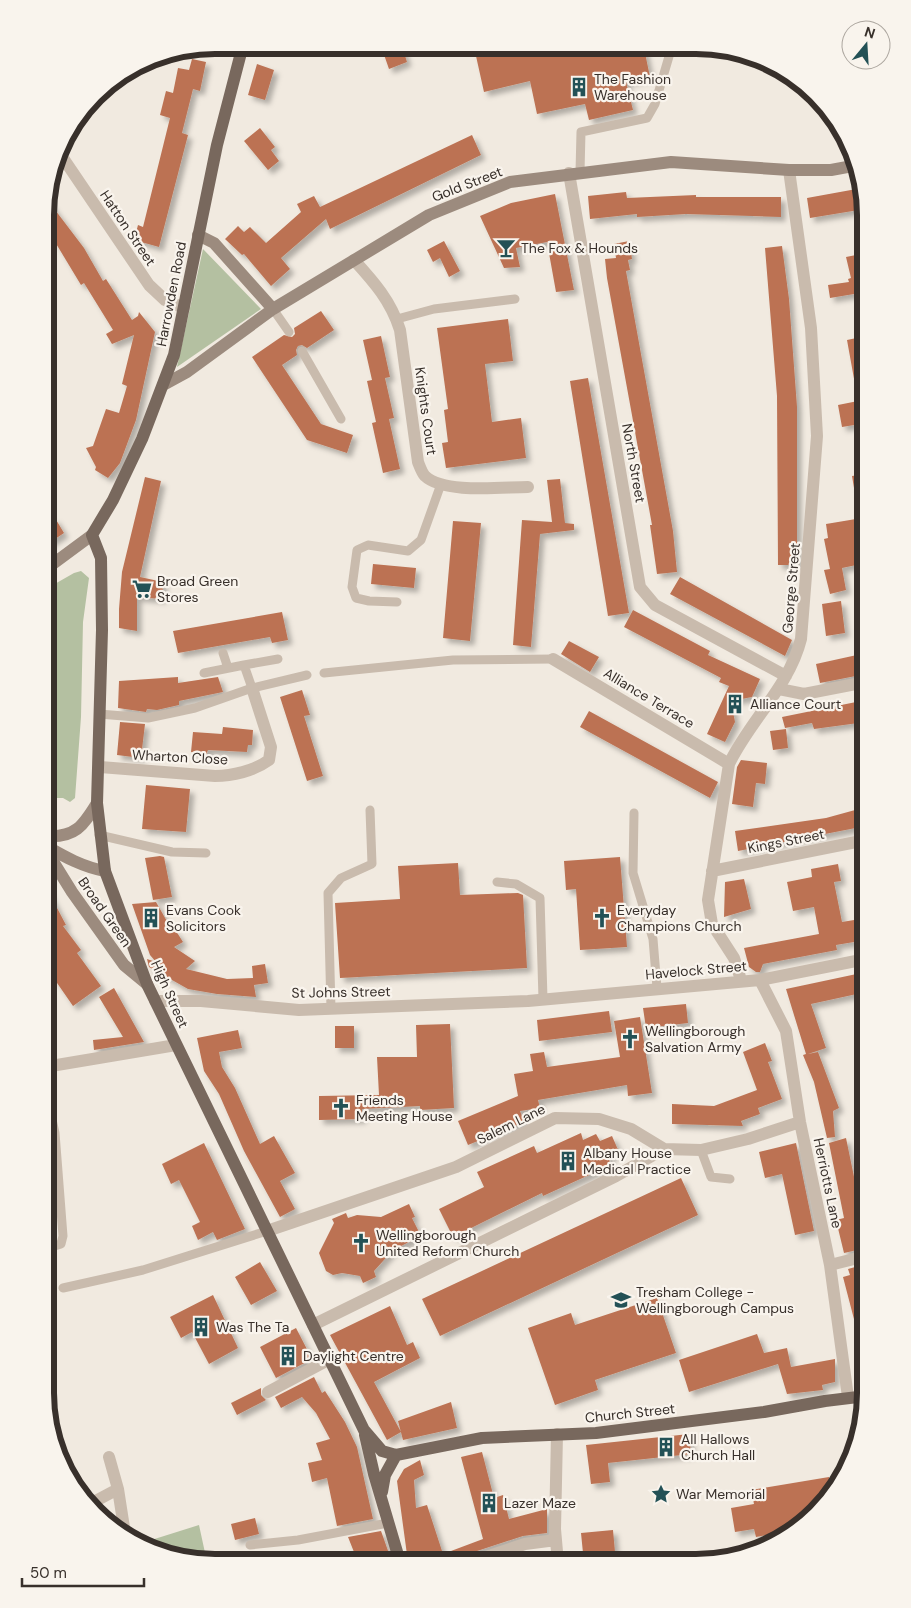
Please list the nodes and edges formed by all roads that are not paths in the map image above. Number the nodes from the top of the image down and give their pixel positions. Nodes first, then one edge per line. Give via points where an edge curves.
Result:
1 (241, 54) edge
2 (669, 54) edge
3 (64, 159) edge
4 (850, 167) edge
5 (789, 170) junction
6 (574, 173) junction
7 (198, 235) junction
8 (354, 260) junction
9 (515, 298) dead end
10 (184, 308) junction
11 (273, 309) junction
12 (397, 319) junction
13 (289, 332) dead end
14 (302, 351) dead end
15 (165, 384) junction
16 (341, 419) dead end
17 (441, 484) junction
18 (528, 487) dead end
19 (92, 535) junction
20 (54, 564) edge
21 (397, 602) dead end
22 (223, 653) dead end
23 (278, 659) dead end
24 (553, 659) joint
25 (244, 665) junction
26 (228, 668) junction
27 (204, 673) dead end
28 (324, 673) dead end
29 (307, 674) dead end
30 (786, 676) junction
31 (857, 684) edge
32 (252, 688) junction
33 (779, 689) junction
34 (99, 714) junction
35 (729, 764) junction
36 (100, 767) junction
37 (98, 804) junction
38 (370, 810) dead end
39 (634, 813) dead end
40 (54, 835) edge
41 (99, 835) junction
42 (857, 842) edge
43 (54, 850) edge
44 (206, 853) dead end
45 (54, 863) edge
46 (105, 871) junction
47 (712, 871) junction
48 (497, 882) dead end
49 (857, 961) edge
50 (741, 980) junction
51 (760, 980) junction
52 (147, 984) junction
53 (657, 988) junction
54 (543, 999) junction
55 (155, 1001) junction
56 (528, 1001) joint
57 (331, 1009) junction
58 (176, 1045) junction
59 (54, 1065) edge
60 (800, 1122) junction
61 (54, 1125) edge
62 (664, 1149) junction
63 (701, 1150) junction
64 (730, 1178) dead end
65 (267, 1231) junction
66 (54, 1246) edge
67 (857, 1258) edge
68 (830, 1265) junction
69 (63, 1288) dead end
70 (313, 1325) junction
71 (330, 1359) junction
72 (268, 1392) dead end
73 (857, 1397) edge
74 (848, 1398) junction
75 (364, 1430) junction
76 (557, 1434) junction
77 (396, 1455) junction
78 (109, 1457) dead end
79 (118, 1489) junction
80 (382, 1495) junction
81 (96, 1501) edge
82 (388, 1523) junction
83 (125, 1526) edge
84 (556, 1540) junction
85 (250, 1545) dead end
86 (398, 1554) edge
87 (495, 1554) edge
88 (557, 1554) edge

1 - 7 main road, Harrowden Road
2 - 6 lane via 655,104 647,118 581,132
3 - 10 street, Hatton Street via 149,285 165,300
4 - 5 street, Gold Street
5 - 6 street, Gold Street via 671,162
5 - 30 street, George Street via 811,328 817,436 801,639 797,657
6 - 8 street, Gold Street via 510,182 429,214
6 - 30 street, North Street via 640,587 655,605
7 - 10 main road, Harrowden Road
7 - 11 street via 214,243
8 - 11 street, Gold Street
8 - 12 street, Knights Court via 379,287
9 - 12 lane via 434,309
10 - 15 main road, Harrowden Road
11 - 13 lane
11 - 15 street, Gold Street via 187,372
12 - 17 street, Knights Court via 418,462 425,476
14 - 16 lane
15 - 19 main road, Harrowden Road via 113,500
17 - 18 street, Knights Court via 451,487
17 - 21 lane via 421,540 408,551 368,545 357,550 352,587 356,598
19 - 20 street
19 - 34 main road, High Street via 101,558
22 - 26 lane
23 - 25 lane
24 - 28 lane via 453,660
24 - 35 street, Alliance Terrace
25 - 26 lane
25 - 32 lane
26 - 27 lane
29 - 32 lane
30 - 33 street, George Street
31 - 33 street via 804,694
32 - 34 lane via 195,708 148,718
32 - 36 street, Wharton Close via 272,747 269,760 263,765 228,776
33 - 35 street, George Street
34 - 36 main road, High Street
35 - 47 street, George Street
36 - 37 main road, High Street
37 - 40 street via 86,822 72,834
37 - 41 main road, High Street
38 - 57 lane via 372,864 341,878 328,893
39 - 53 lane via 633,873 653,939
41 - 44 lane via 172,852
41 - 46 main road, High Street
42 - 47 street, Kings Street
43 - 46 street, Broad Green via 87,867
45 - 52 street, Broad Green via 124,965
46 - 52 main road, High Street
47 - 50 street, George Street via 708,900 712,924 734,958
48 - 54 lane via 516,884 540,898
49 - 51 street, Havelock Street
50 - 51 street, Havelock Street
50 - 53 street, Havelock Street
51 - 60 street, Herriotts Lane via 786,1031
52 - 55 main road, High Street
53 - 54 street, Havelock Street
54 - 56 street, Havelock Street
55 - 57 street, St Johns Street
55 - 58 main road, High Street
56 - 57 street, St Johns Street
58 - 59 street
58 - 65 main road, High Street
60 - 63 street, Salem Lane
60 - 68 street, Herriotts Lane
61 - 66 lane via 63,1236 61,1244
62 - 63 street, Salem Lane
62 - 65 street, Salem Lane via 631,1129 599,1119 555,1118 456,1167
62 - 70 street via 616,1176
63 - 64 lane via 711,1177
65 - 69 lane via 142,1270
65 - 70 main road, High Street
67 - 68 street
68 - 74 street, Herriotts Lane
70 - 71 main road, High Street
71 - 72 street
71 - 75 main road, High Street
73 - 74 main road, Church Street
74 - 76 main road, Church Street via 688,1422 596,1433
75 - 77 main road, High Street via 382,1451
75 - 80 main road, High Street
76 - 77 main road, Church Street via 482,1438
76 - 84 street
77 - 80 main road, High Street via 384,1475
78 - 79 street
79 - 81 street
79 - 83 street
80 - 82 main road, High Street
82 - 85 lane via 298,1540
82 - 86 main road, High Street
84 - 87 street via 525,1544
84 - 88 street

